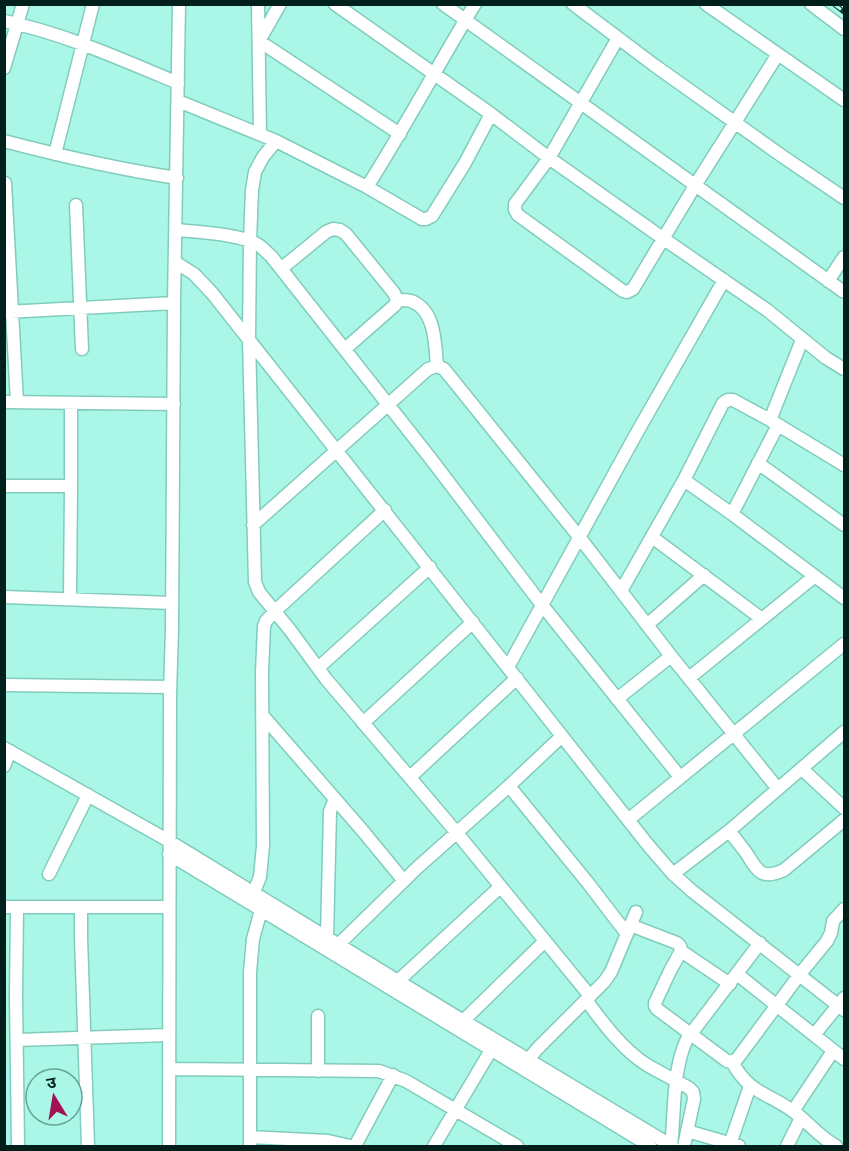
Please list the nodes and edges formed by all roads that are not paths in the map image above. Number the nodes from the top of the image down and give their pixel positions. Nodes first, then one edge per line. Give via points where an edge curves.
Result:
1 (23, 4) edge
2 (93, 4) edge
3 (179, 4) edge
4 (258, 4) edge
5 (280, 4) edge
6 (334, 4) edge
7 (443, 4) edge
8 (475, 4) edge
9 (573, 4) edge
10 (706, 4) edge
11 (812, 4) edge
12 (465, 20) junction
13 (4, 21) edge
14 (18, 24) junction
15 (844, 29) edge
16 (618, 38) junction
17 (259, 41) junction
18 (82, 44) junction
19 (778, 54) junction
20 (4, 68) edge
21 (434, 73) junction
22 (178, 83) junction
23 (844, 100) edge
24 (178, 101) junction
25 (580, 104) junction
26 (491, 114) junction
27 (735, 123) junction
28 (260, 133) junction
29 (400, 134) junction
30 (4, 141) edge
31 (276, 141) junction
32 (55, 154) junction
33 (549, 158) junction
34 (177, 178) junction
35 (5, 183) edge
36 (696, 184) junction
37 (367, 187) junction
38 (844, 198) edge
39 (76, 205) dead end
40 (176, 230) junction
41 (664, 239) junction
42 (250, 241) junction
43 (844, 257) edge
44 (175, 262) junction
45 (282, 268) junction
46 (724, 280) junction
47 (828, 280) junction
48 (844, 292) edge
49 (397, 300) junction
50 (174, 303) junction
51 (81, 308) junction
52 (8, 311) edge
53 (249, 339) junction
54 (802, 340) junction
55 (82, 349) dead end
56 (345, 349) junction
57 (437, 366) junction
58 (844, 369) edge
59 (11, 402) edge
60 (71, 403) junction
61 (174, 404) junction
62 (387, 405) junction
63 (774, 423) junction
64 (337, 450) junction
65 (758, 463) junction
66 (844, 465) edge
67 (684, 480) junction
68 (4, 486) edge
69 (71, 486) junction
70 (385, 510) junction
71 (732, 514) junction
72 (254, 525) junction
73 (844, 525) edge
74 (652, 537) junction
75 (580, 538) junction
76 (430, 567) junction
77 (704, 574) junction
78 (815, 576) junction
79 (621, 591) junction
80 (4, 597) edge
81 (844, 598) edge
82 (69, 599) junction
83 (172, 603) junction
84 (542, 605) junction
85 (275, 611) junction
86 (762, 619) junction
87 (473, 622) junction
88 (648, 625) junction
89 (844, 644) edge
90 (671, 656) junction
91 (508, 667) junction
92 (318, 668) junction
93 (517, 678) junction
94 (689, 678) junction
95 (4, 685) edge
96 (170, 687) junction
97 (617, 699) junction
98 (263, 716) junction
99 (363, 723) junction
100 (844, 732) edge
101 (734, 734) junction
102 (562, 736) junction
103 (7, 749) edge
104 (4, 766) edge
105 (802, 768) junction
106 (410, 777) junction
107 (680, 777) junction
108 (509, 786) junction
109 (778, 789) junction
110 (88, 795) junction
111 (335, 799) junction
112 (844, 808) edge
113 (628, 820) junction
114 (844, 820) edge
115 (729, 831) junction
116 (457, 833) junction
117 (169, 848) junction
118 (49, 874) dead end
119 (673, 874) junction
120 (404, 881) junction
121 (500, 887) junction
122 (252, 898) junction
123 (11, 907) edge
124 (169, 907) junction
125 (81, 908) junction
126 (844, 909) edge
127 (261, 910) junction
128 (636, 912) dead end
129 (628, 930) junction
130 (327, 937) junction
131 (545, 941) junction
132 (760, 943) junction
133 (339, 944) junction
134 (681, 951) junction
135 (800, 974) junction
136 (733, 979) junction
137 (398, 981) junction
138 (588, 998) junction
139 (843, 1004) edge
140 (777, 1005) junction
141 (318, 1016) dead end
142 (463, 1021) junction
143 (691, 1034) junction
144 (169, 1035) junction
145 (814, 1035) junction
146 (85, 1038) junction
147 (17, 1040) junction
148 (491, 1050) junction
149 (832, 1051) junction
150 (844, 1059) edge
151 (732, 1062) junction
152 (524, 1064) junction
153 (169, 1069) junction
154 (251, 1070) junction
155 (318, 1071) junction
156 (393, 1075) junction
157 (677, 1080) junction
158 (750, 1086) junction
159 (455, 1110) junction
160 (797, 1114) junction
161 (687, 1131) junction
162 (250, 1142) edge
163 (734, 1145) edge
164 (18, 1146) edge
165 (88, 1146) edge
166 (169, 1146) edge
167 (350, 1146) edge
168 (355, 1146) edge
169 (434, 1146) edge
170 (517, 1146) edge
171 (650, 1146) edge
172 (671, 1146) edge
173 (684, 1146) edge
174 (787, 1146) edge
175 (836, 1146) edge

1 - 14 street
2 - 18 street
3 - 22 street
4 - 17 street
5 - 17 street
6 - 21 street
7 - 12 street
8 - 12 street
9 - 16 street
10 - 19 street
11 - 15 street
12 - 21 street
12 - 25 street
13 - 14 street
14 - 18 street
14 - 20 street
16 - 25 street
16 - 27 street
17 - 28 street
17 - 29 street
18 - 22 street
18 - 32 street
19 - 23 street
19 - 27 street
21 - 26 street
21 - 29 street
22 - 24 street
24 - 28 street
24 - 34 street
25 - 33 street
25 - 36 street
26 - 33 street
26 - 37 street via 432,216 422,219
27 - 36 street
27 - 38 street
28 - 31 street
29 - 37 street
30 - 32 street
31 - 37 street
31 - 42 street via 255,172
32 - 34 street
33 - 41 street
33 - 41 street via 515,204 515,210 623,291 633,289
34 - 40 street
35 - 52 street
36 - 41 street
36 - 47 street
39 - 51 street
40 - 42 street
40 - 44 street
41 - 46 street
42 - 45 street via 260,245
42 - 53 street
43 - 47 street
44 - 50 street
44 - 53 street via 194,274
45 - 49 street via 333,228 352,241
45 - 56 street
46 - 54 street
46 - 75 street
47 - 48 street
49 - 56 street
49 - 57 street via 411,301 429,317
50 - 51 street
50 - 61 street
51 - 52 street
51 - 55 street
52 - 59 street
53 - 64 street
53 - 72 street
54 - 58 street
54 - 63 street
56 - 62 street
57 - 62 street via 428,369
57 - 75 street via 444,369
59 - 60 street
60 - 61 street
60 - 69 street
61 - 83 street
62 - 64 street
62 - 84 street
63 - 65 street
63 - 66 street
63 - 67 street via 733,400 723,403
64 - 70 street
64 - 72 street
65 - 71 street
65 - 73 street
67 - 71 street
67 - 74 street
68 - 69 street
69 - 82 street
70 - 76 street
70 - 85 street
71 - 78 street
72 - 85 street via 255,582
74 - 77 street
74 - 79 street
75 - 79 street
75 - 84 street
76 - 87 street
76 - 92 street
77 - 86 street
77 - 88 street
78 - 81 street
78 - 86 street
79 - 88 street
80 - 82 street
82 - 83 street
83 - 96 street
84 - 91 street
84 - 97 street
85 - 92 street
85 - 98 street via 264,626
86 - 94 street
87 - 91 street
87 - 99 street
88 - 90 street
89 - 101 street
90 - 94 street
90 - 97 street
91 - 93 street
92 - 99 street
93 - 102 street
93 - 106 street
94 - 101 street
95 - 96 street
96 - 117 street
97 - 107 street
98 - 111 street
98 - 122 street via 263,846 260,877
99 - 106 street
100 - 105 street
101 - 107 street
101 - 109 street
102 - 108 street
102 - 113 street
103 - 104 street
103 - 110 street
105 - 109 street
105 - 112 street
106 - 116 street
107 - 113 street
108 - 116 street
108 - 129 street
109 - 115 street
110 - 117 street
110 - 118 street
111 - 120 street
111 - 130 street via 330,811
113 - 119 street
114 - 115 street via 774,875 757,870
115 - 119 street
116 - 120 street
116 - 121 street
117 - 122 street
117 - 124 street
119 - 132 street
120 - 133 street
121 - 131 street
121 - 137 street
122 - 127 street
122 - 130 street
123 - 125 street
123 - 147 street
124 - 125 street
124 - 144 street
125 - 146 street
126 - 135 street via 833,921 827,941
127 - 148 street
127 - 154 street via 250,972
128 - 129 street
129 - 134 street via 677,943
129 - 138 street via 611,972
130 - 133 street
131 - 138 street
131 - 142 street
132 - 135 street
132 - 136 street
133 - 137 street
134 - 136 street
134 - 143 street via 655,1006
135 - 139 street
135 - 140 street
136 - 140 street
136 - 143 street
137 - 142 street
138 - 152 street
138 - 157 street via 599,1017 631,1053
139 - 145 street
140 - 145 street
140 - 151 street
141 - 155 street
142 - 152 street
143 - 151 street
143 - 157 street via 683,1048
144 - 146 street
144 - 153 street
145 - 149 street
146 - 147 street
146 - 165 street
147 - 164 street
148 - 152 street
148 - 159 street
149 - 150 street
149 - 160 street
151 - 158 street
152 - 171 street
152 - 172 street
153 - 154 street
153 - 166 street
154 - 155 street
154 - 162 street
155 - 156 street via 379,1071
156 - 159 street
156 - 168 street
157 - 161 street via 693,1092
157 - 172 street
158 - 160 street
158 - 163 street
159 - 169 street
159 - 170 street
160 - 174 street
160 - 175 street
161 - 163 street
161 - 173 street
162 - 167 street via 328,1140

